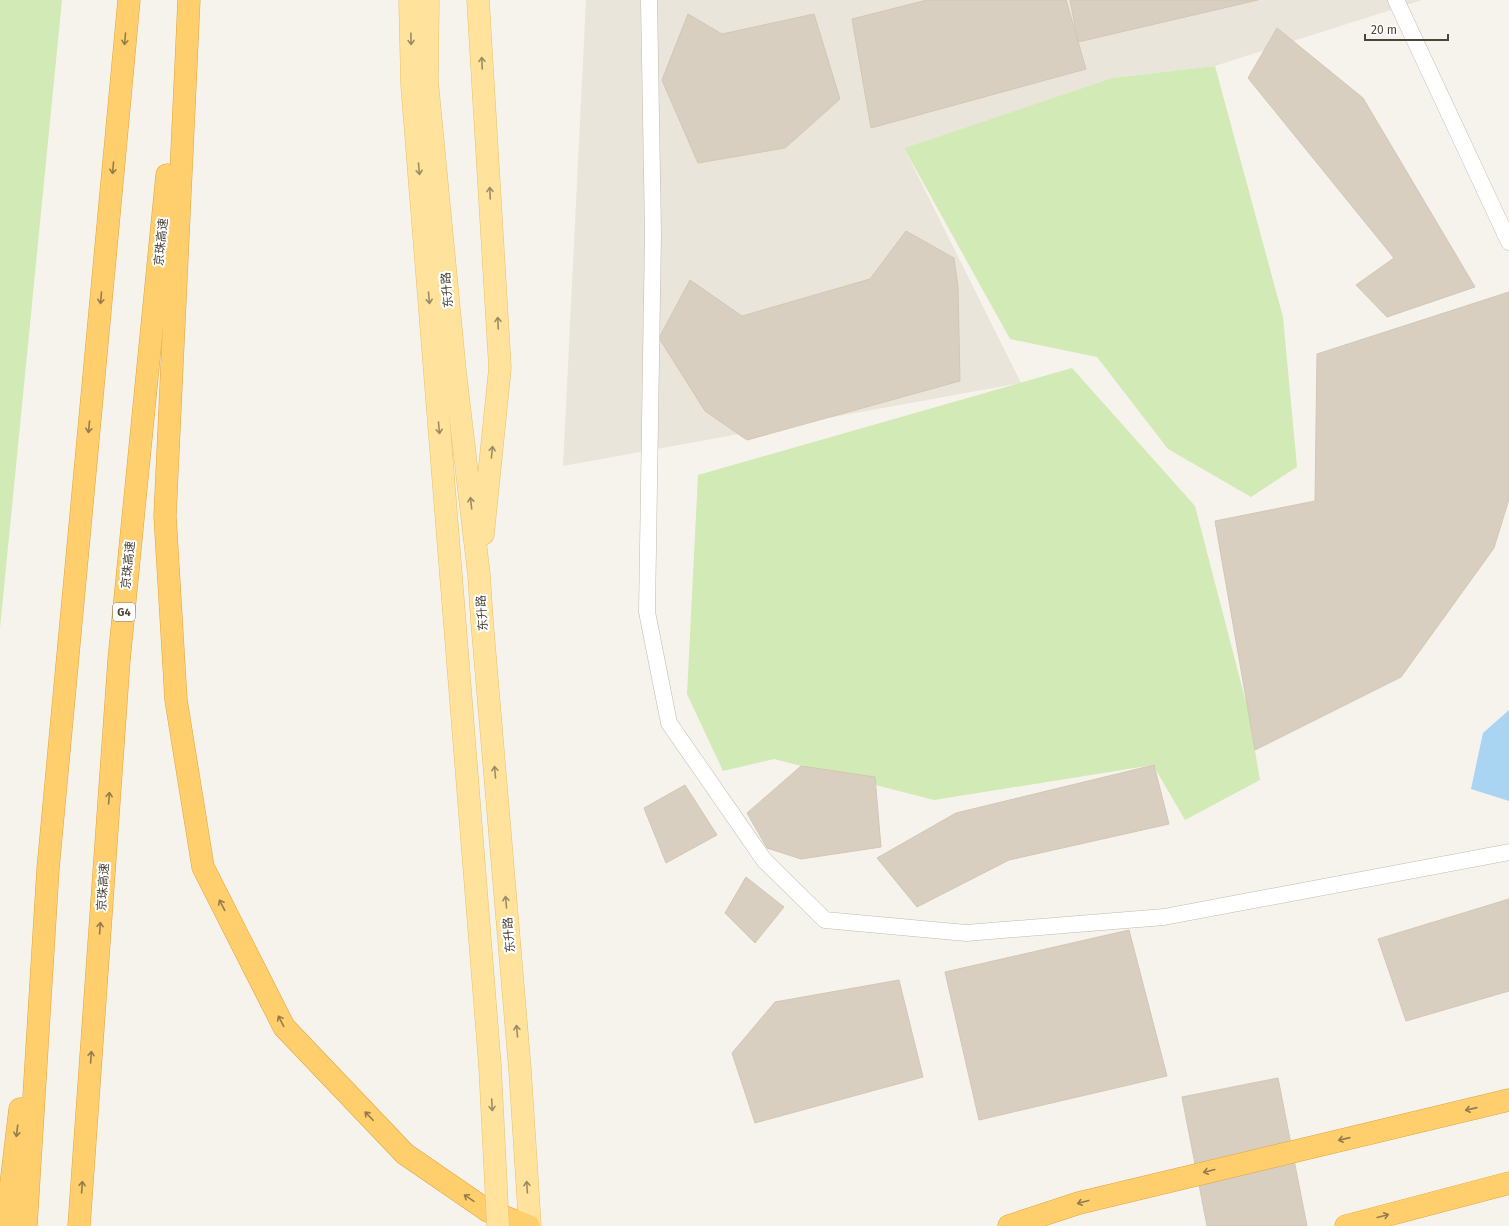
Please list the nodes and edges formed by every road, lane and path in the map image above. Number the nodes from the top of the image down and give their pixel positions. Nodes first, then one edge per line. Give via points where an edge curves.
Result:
1 (129, 0) edge
2 (185, 0) edge
3 (189, 0) edge
4 (410, 0) edge
5 (428, 0) edge
6 (478, 0) edge
7 (649, 0) edge
8 (1396, 0) edge
9 (1509, 242) edge
10 (479, 575) junction
11 (1509, 852) edge
12 (48, 870) junction
13 (1509, 1100) edge
14 (1509, 1183) edge
15 (6, 1226) edge
16 (26, 1226) edge
17 (79, 1226) edge
18 (498, 1226) edge
19 (529, 1226) edge
20 (1009, 1226) edge
21 (1346, 1226) edge

1 -> 12 highway
17 -> 2 highway, 京珠高速 / G4 via 119,660
19 -> 3 highway via 488,1211 405,1154 284,1027 203,867 176,700 165,516
4 -> 18 main road, 东升路, bridge via 412,85 490,1066
10 -> 5 main road, 东升路 via 455,371 427,81
10 -> 6 main road via 500,368
7 - 11 lane via 653,234 647,612 669,723 764,860 825,920 966,934 1164,917
8 - 9 lane
19 -> 10 main road, 东升路 via 520,1070
12 -> 15 highway
12 - 16 highway
13 -> 20 highway via 1079,1203
21 -> 14 highway

